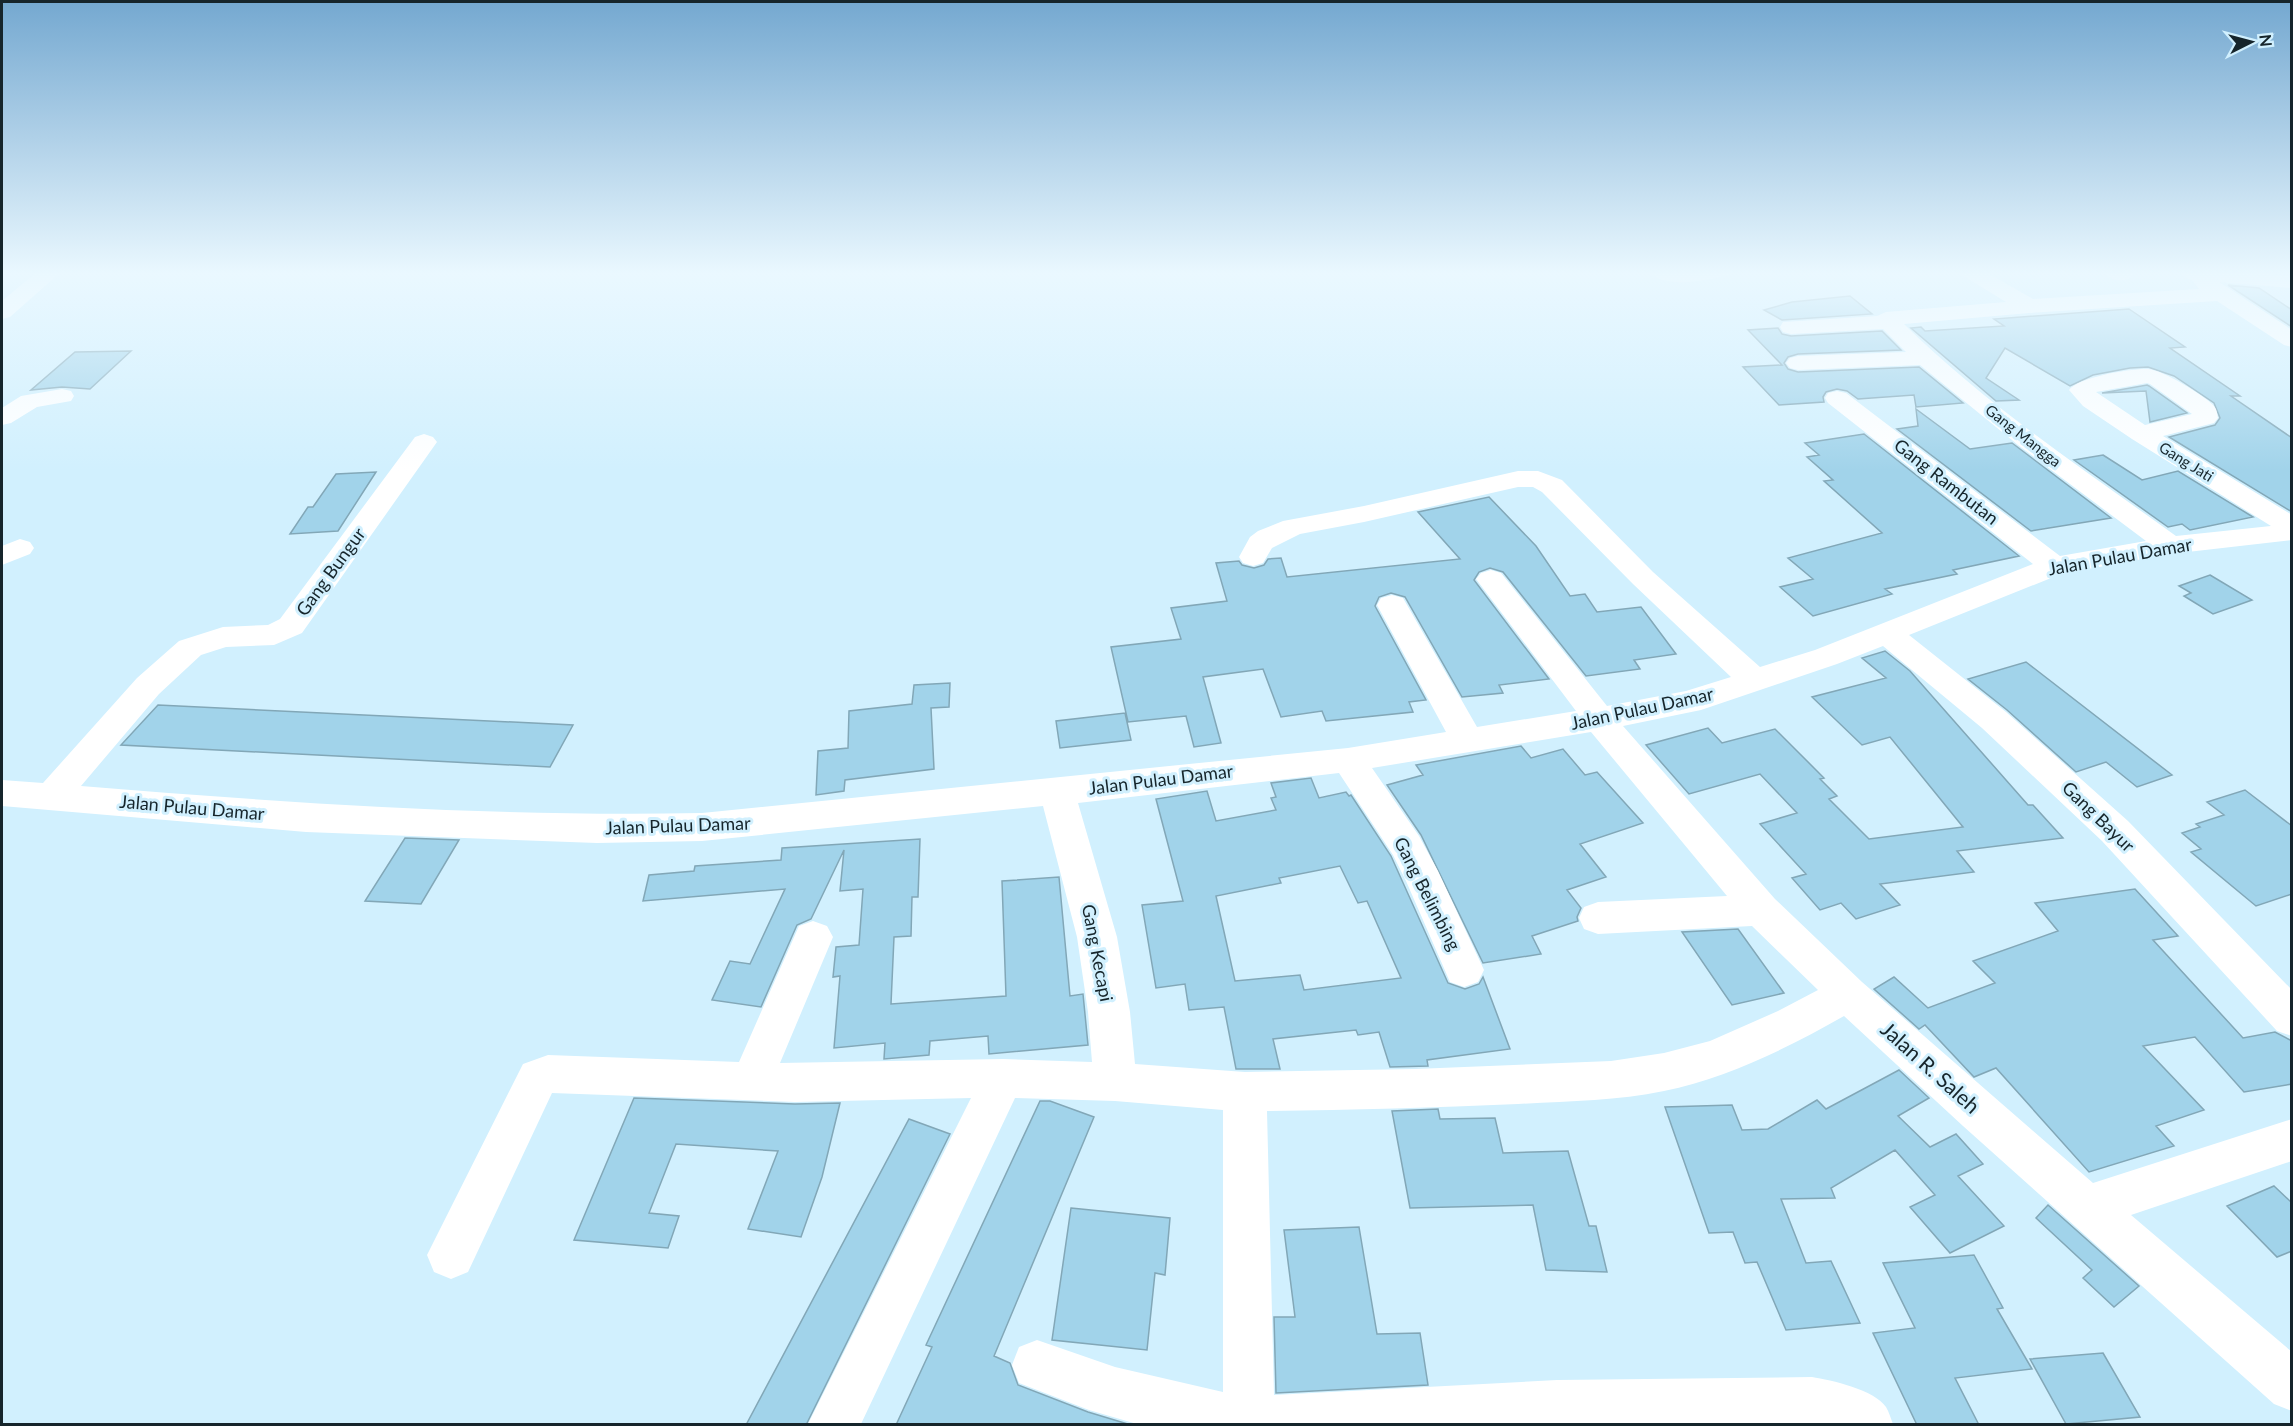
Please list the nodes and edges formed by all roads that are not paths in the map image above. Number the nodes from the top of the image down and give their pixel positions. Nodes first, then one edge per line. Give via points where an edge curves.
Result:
1 (1905, 338) edge
2 (1925, 358) junction
3 (1798, 363) dead end
4 (62, 396) dead end
5 (1837, 398) dead end
6 (2, 418) edge
7 (2141, 434) junction
8 (424, 442) dead end
9 (2292, 527) edge
10 (2292, 532) edge
11 (2170, 545) junction
12 (1253, 557) dead end
13 (2054, 566) junction
14 (1491, 579) dead end
15 (1392, 605) dead end
16 (1887, 633) junction
17 (1755, 681) junction
18 (1600, 719) junction
19 (1468, 741) junction
20 (1348, 760) junction
21 (2, 792) edge
22 (1057, 792) junction
23 (52, 797) junction
24 (1761, 910) junction
25 (1598, 918) dead end
26 (813, 937) dead end
27 (1464, 970) dead end
28 (1848, 994) junction
29 (2292, 1018) edge
30 (1003, 1078) junction
31 (751, 1082) junction
32 (1115, 1082) junction
33 (1245, 1092) junction
34 (2292, 1140) edge
35 (2089, 1207) junction
36 (451, 1255) dead end
37 (1037, 1365) dead end
38 (2292, 1386) edge
39 (1249, 1423) edge
40 (834, 1425) edge
41 (1868, 1425) edge

1 - 2 street, Gang Mangga
2 - 3 street
2 - 11 street, Gang Mangga via 2027,440
4 - 6 street via 30,400
5 - 13 street, Gang Rambutan
7 - 7 street, Gang Jati via 2083,393 2081,390 2093,384 2148,376 2204,410 2205,418
7 - 9 street, Gang Jati
8 - 23 street, Gang Bungur via 291,626 274,634 223,638 190,648 148,686
10 - 11 street, Jalan Pulau Damar
11 - 13 street, Jalan Pulau Damar
12 - 17 street via 1260,543 1293,527 1518,479 1538,479 1552,486 1643,578
13 - 16 street, Jalan Pulau Damar
14 - 18 street, Jalan R. Saleh
15 - 19 street
16 - 17 street, Jalan Pulau Damar
16 - 29 street, Gang Bayur via 1994,720 2115,831
17 - 18 street, Jalan Pulau Damar via 1689,702
18 - 19 street, Jalan Pulau Damar
18 - 24 street, Jalan R. Saleh
19 - 20 street, Jalan Pulau Damar
20 - 22 street, Jalan Pulau Damar
20 - 27 street, Gang Belimbing via 1410,855
21 - 23 street, Jalan Pulau Damar
22 - 23 street, Jalan Pulau Damar via 771,822 597,829 306,818
22 - 32 street, Gang Kecapi via 1098,937
24 - 25 street
24 - 28 street, Jalan R. Saleh
26 - 31 street
28 - 33 street via 1715,1058 1622,1078 1415,1089
28 - 35 street, Jalan R. Saleh
30 - 31 street
30 - 32 street
30 - 40 street
31 - 36 street via 544,1075 535,1083
32 - 33 street
33 - 39 street
34 - 35 street
35 - 38 street, Jalan R. Saleh
37 - 39 street via 1135,1400
39 - 41 street via 1557,1406 1812,1403 1836,1406

